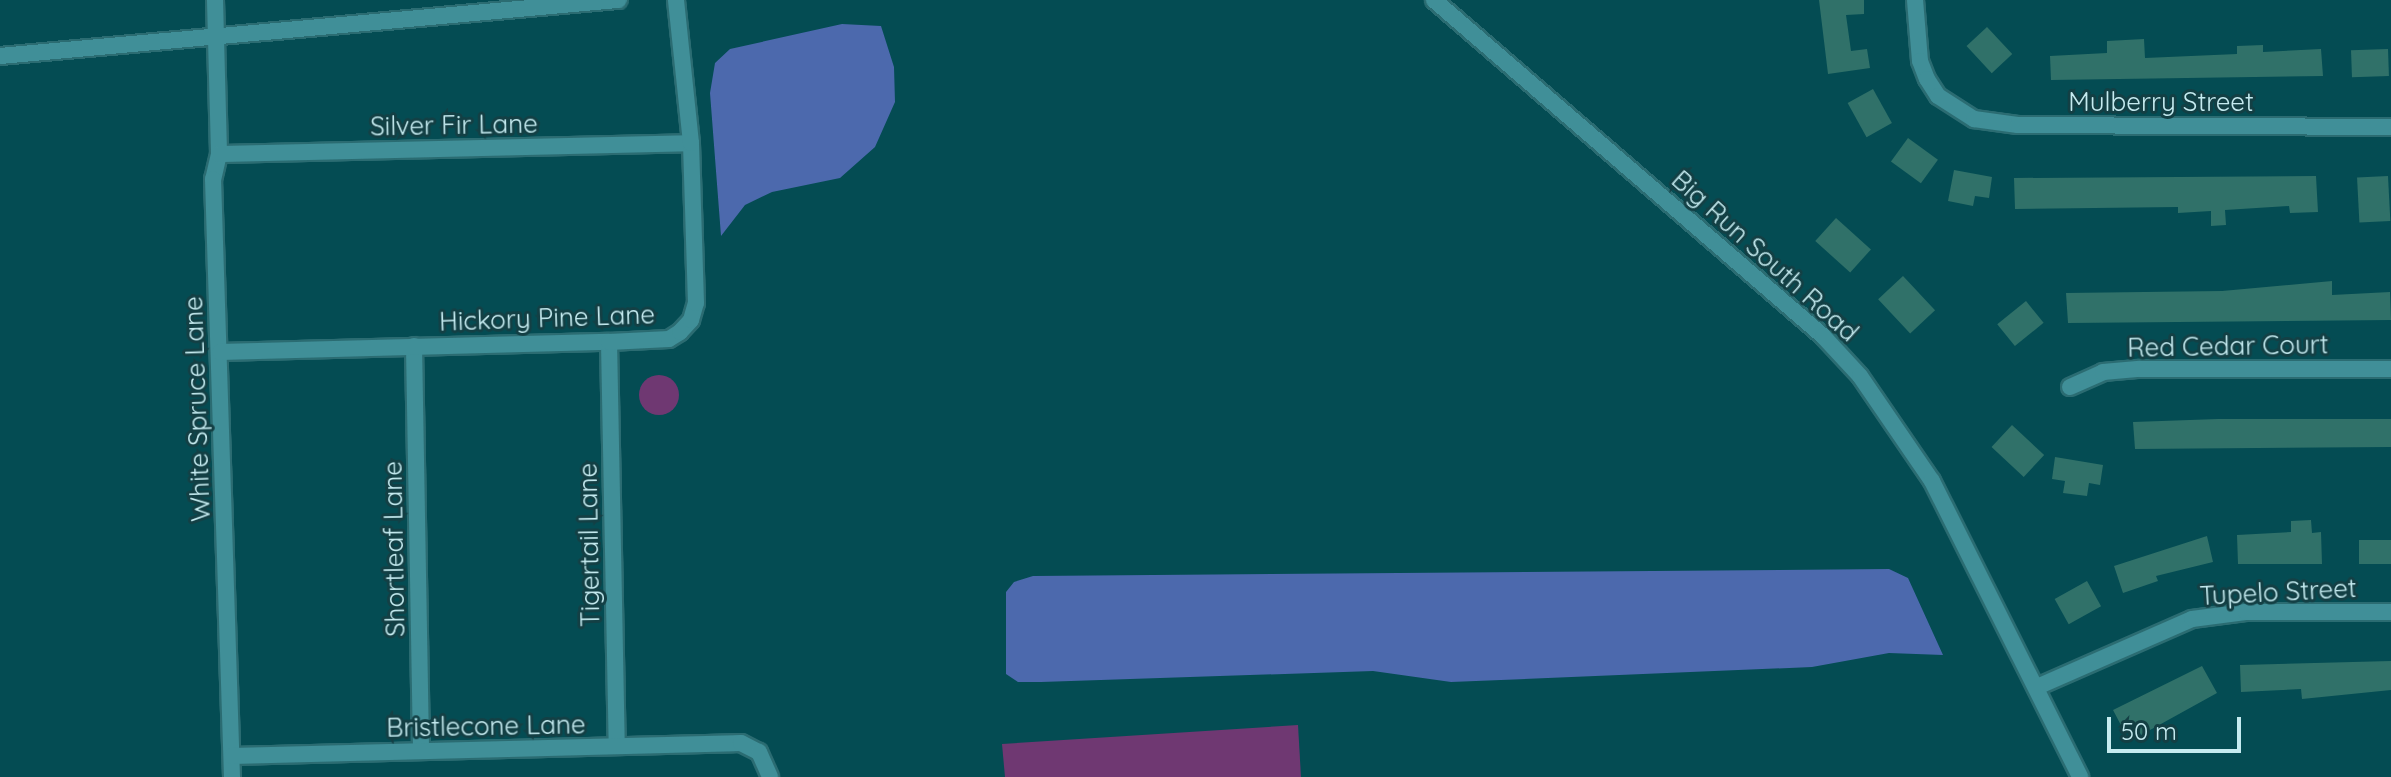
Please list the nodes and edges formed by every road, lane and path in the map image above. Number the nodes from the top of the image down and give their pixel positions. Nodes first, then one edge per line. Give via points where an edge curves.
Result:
1 (215, 0) edge
2 (618, 0) edge
3 (676, 0) edge
4 (1434, 0) edge
5 (1915, 0) edge
6 (216, 40) junction
7 (0, 56) edge
8 (2391, 127) edge
9 (691, 143) junction
10 (219, 154) junction
11 (609, 342) junction
12 (414, 346) junction
13 (220, 352) junction
14 (2391, 369) edge
15 (2070, 387) dead end
16 (2391, 612) edge
17 (2037, 687) junction
18 (617, 746) junction
19 (421, 751) junction
20 (232, 756) junction
21 (232, 777) edge
22 (770, 777) edge
23 (2080, 777) edge

1 - 6 street, White Spruce Lane
2 - 6 street
3 - 9 street, Hickory Pine Lane
4 - 17 street, Big Run South Road via 1823,336 1860,376 1932,481
5 - 8 street, Mulberry Street via 1920,61 1938,96 1974,119 2018,125
6 - 7 street
6 - 10 street, White Spruce Lane
9 - 10 street, Silver Fir Lane
9 - 11 street, Hickory Pine Lane via 696,303 691,320 669,339
10 - 13 street, White Spruce Lane via 213,179
11 - 12 street, Hickory Pine Lane
11 - 18 street, Tigertail Lane
12 - 13 street, Hickory Pine Lane
12 - 19 street, Shortleaf Lane
13 - 20 street, White Spruce Lane
14 - 15 street, Red Cedar Court via 2140,369 2103,372
16 - 17 street, Tupelo Street via 2246,612 2192,619
17 - 23 street, Big Run South Road
18 - 19 street, Bristlecone Lane
18 - 22 street, Bristlecone Lane via 741,743 759,752
19 - 20 street, Bristlecone Lane
20 - 21 street, White Spruce Lane

